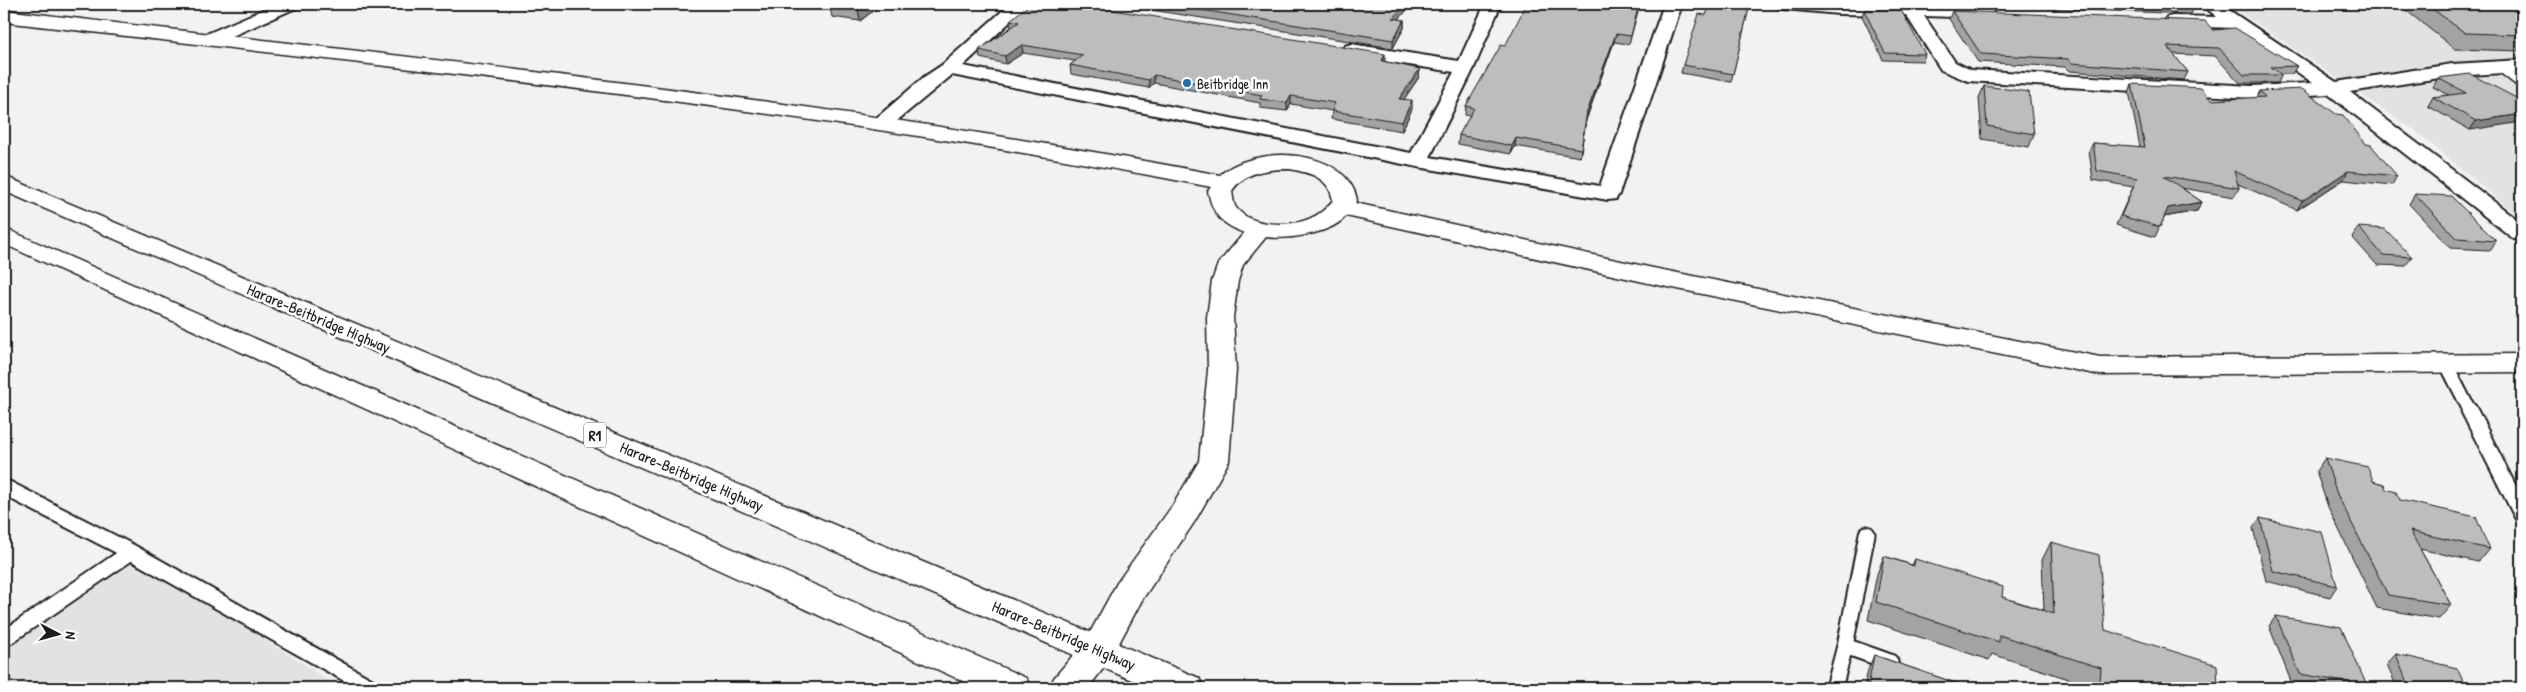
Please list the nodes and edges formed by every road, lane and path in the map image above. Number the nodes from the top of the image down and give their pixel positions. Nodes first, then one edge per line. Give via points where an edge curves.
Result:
1 (290, 4) edge
2 (1020, 4) edge
3 (1493, 4) edge
4 (1673, 4) edge
5 (1784, 4) edge
6 (2209, 4) edge
7 (1912, 10) junction
8 (2002, 14) edge
9 (4, 16) edge
10 (2150, 20) edge
11 (2240, 23) junction
12 (208, 40) junction
13 (1337, 47) edge
14 (2522, 66) edge
15 (2500, 67) junction
16 (1464, 68) junction
17 (949, 69) junction
18 (2522, 84) edge
19 (2335, 88) junction
20 (880, 125) junction
21 (1318, 142) junction
22 (1418, 161) junction
23 (1303, 164) junction
24 (4, 183) edge
25 (1224, 183) junction
26 (1342, 208) junction
27 (1260, 229) junction
28 (2522, 234) edge
29 (4, 235) edge
30 (2522, 363) edge
31 (2446, 364) junction
32 (4, 487) edge
33 (2522, 515) edge
34 (1867, 534) dead end
35 (131, 552) junction
36 (4, 639) edge
37 (1846, 646) junction
38 (1098, 650) junction
39 (1901, 665) edge
40 (372, 688) edge
41 (1013, 688) edge
42 (1067, 688) edge
43 (1186, 688) edge
44 (1834, 688) edge

1 - 12 street
2 - 17 street
3 - 16 street
4 - 22 street via 1608,194
5 - 7 street
6 - 11 street
7 - 8 street
7 - 19 street via 1948,66 1968,75 2252,92
9 - 12 main road
10 - 11 street
11 - 19 street
12 - 20 main road via 552,80
13 - 16 street
14 - 15 street
15 - 18 lane
15 - 19 street via 2397,77
16 - 22 street
17 - 20 street
17 - 21 street
19 - 28 street
20 - 25 main road via 1135,165
21 - 22 street
21 - 23 street
23 - 25 main road via 1276,162 1257,165 1239,171
23 - 26 main road via 1326,172 1341,185 1345,200
24 - 38 main road, Harare-Beitbridge Highway / R1
25 - 27 main road via 1219,198 1227,213 1246,225
26 - 27 main road via 1316,226 1288,231
26 - 31 main road via 1653,276 2100,366
27 - 38 main road via 1231,264 1225,281 1220,317 1222,370 1214,461 1184,513 1130,592
29 - 41 main road
30 - 31 main road
31 - 33 lane
32 - 35 lane
34 - 37 lane
35 - 36 lane
35 - 40 lane
37 - 39 lane
37 - 44 lane
38 - 42 main road
38 - 43 main road, Harare-Beitbridge Highway / R1

